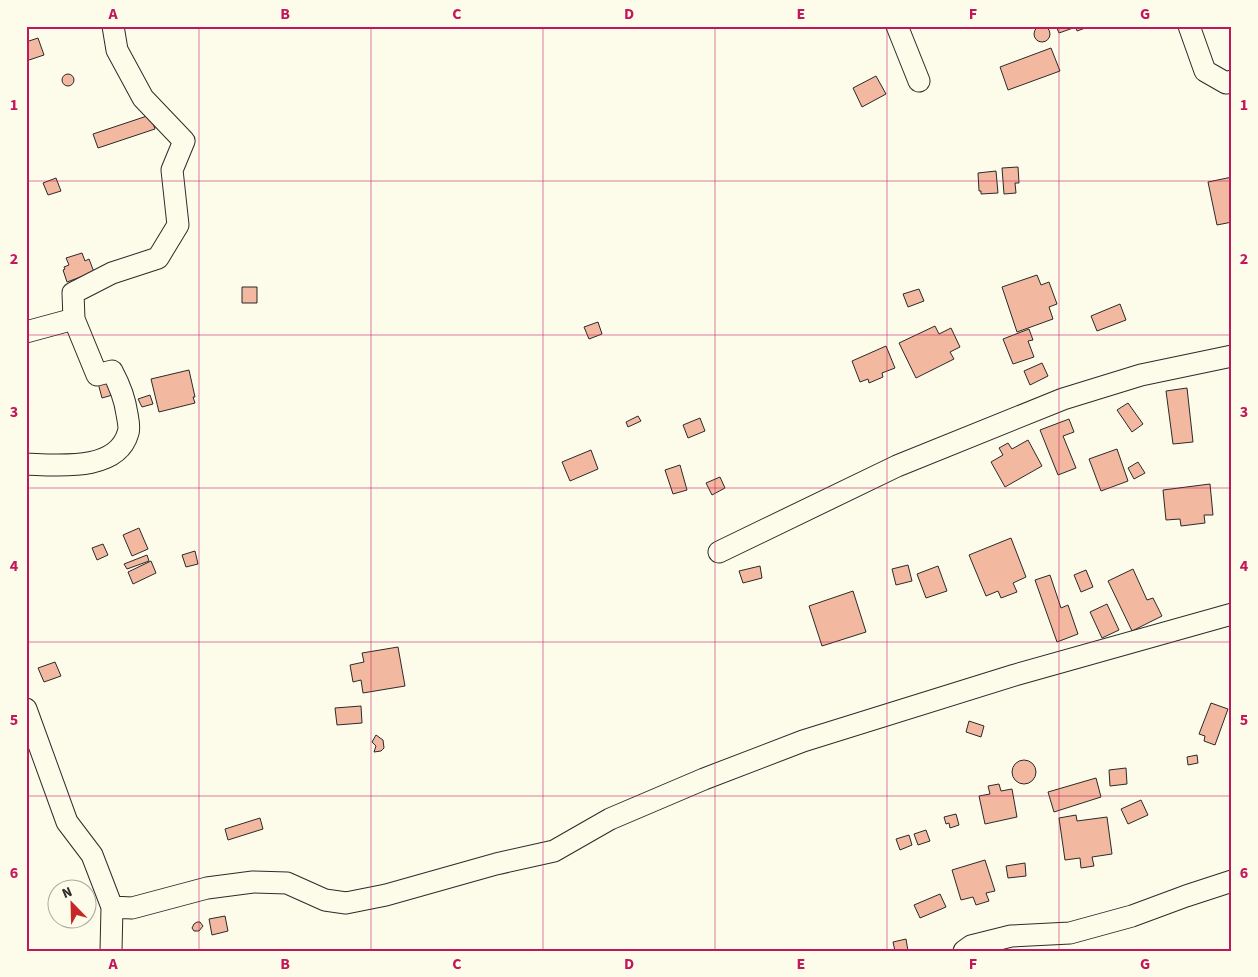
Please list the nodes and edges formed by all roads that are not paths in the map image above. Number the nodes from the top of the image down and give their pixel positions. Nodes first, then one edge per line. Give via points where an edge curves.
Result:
1 (114, 26) edge
2 (897, 26) edge
3 (1189, 26) edge
4 (919, 81) dead end
5 (1232, 81) edge
6 (74, 319) junction
7 (26, 332) edge
8 (1232, 356) edge
9 (26, 464) edge
10 (718, 552) dead end
11 (1232, 614) edge
12 (26, 709) edge
13 (1232, 880) edge
14 (112, 908) junction
15 (111, 951) edge
16 (964, 951) edge

1 - 6 street via 116,50 143,98 184,142 172,170 178,226 158,258 112,273 73,293
2 - 4 street
3 - 5 street via 1205,71 1226,83
6 - 7 street
6 - 9 street via 97,375 112,371 116,379 125,404 129,432 122,446 100,461
8 - 10 street via 1141,375 1064,399 897,466
11 - 14 street via 1014,675 803,740 610,819 554,851 346,903 325,900 287,883 253,882 207,888 132,908
12 - 14 street via 67,822 92,855
13 - 16 street via 1123,919 1070,933 1011,936 971,946
14 - 15 street

